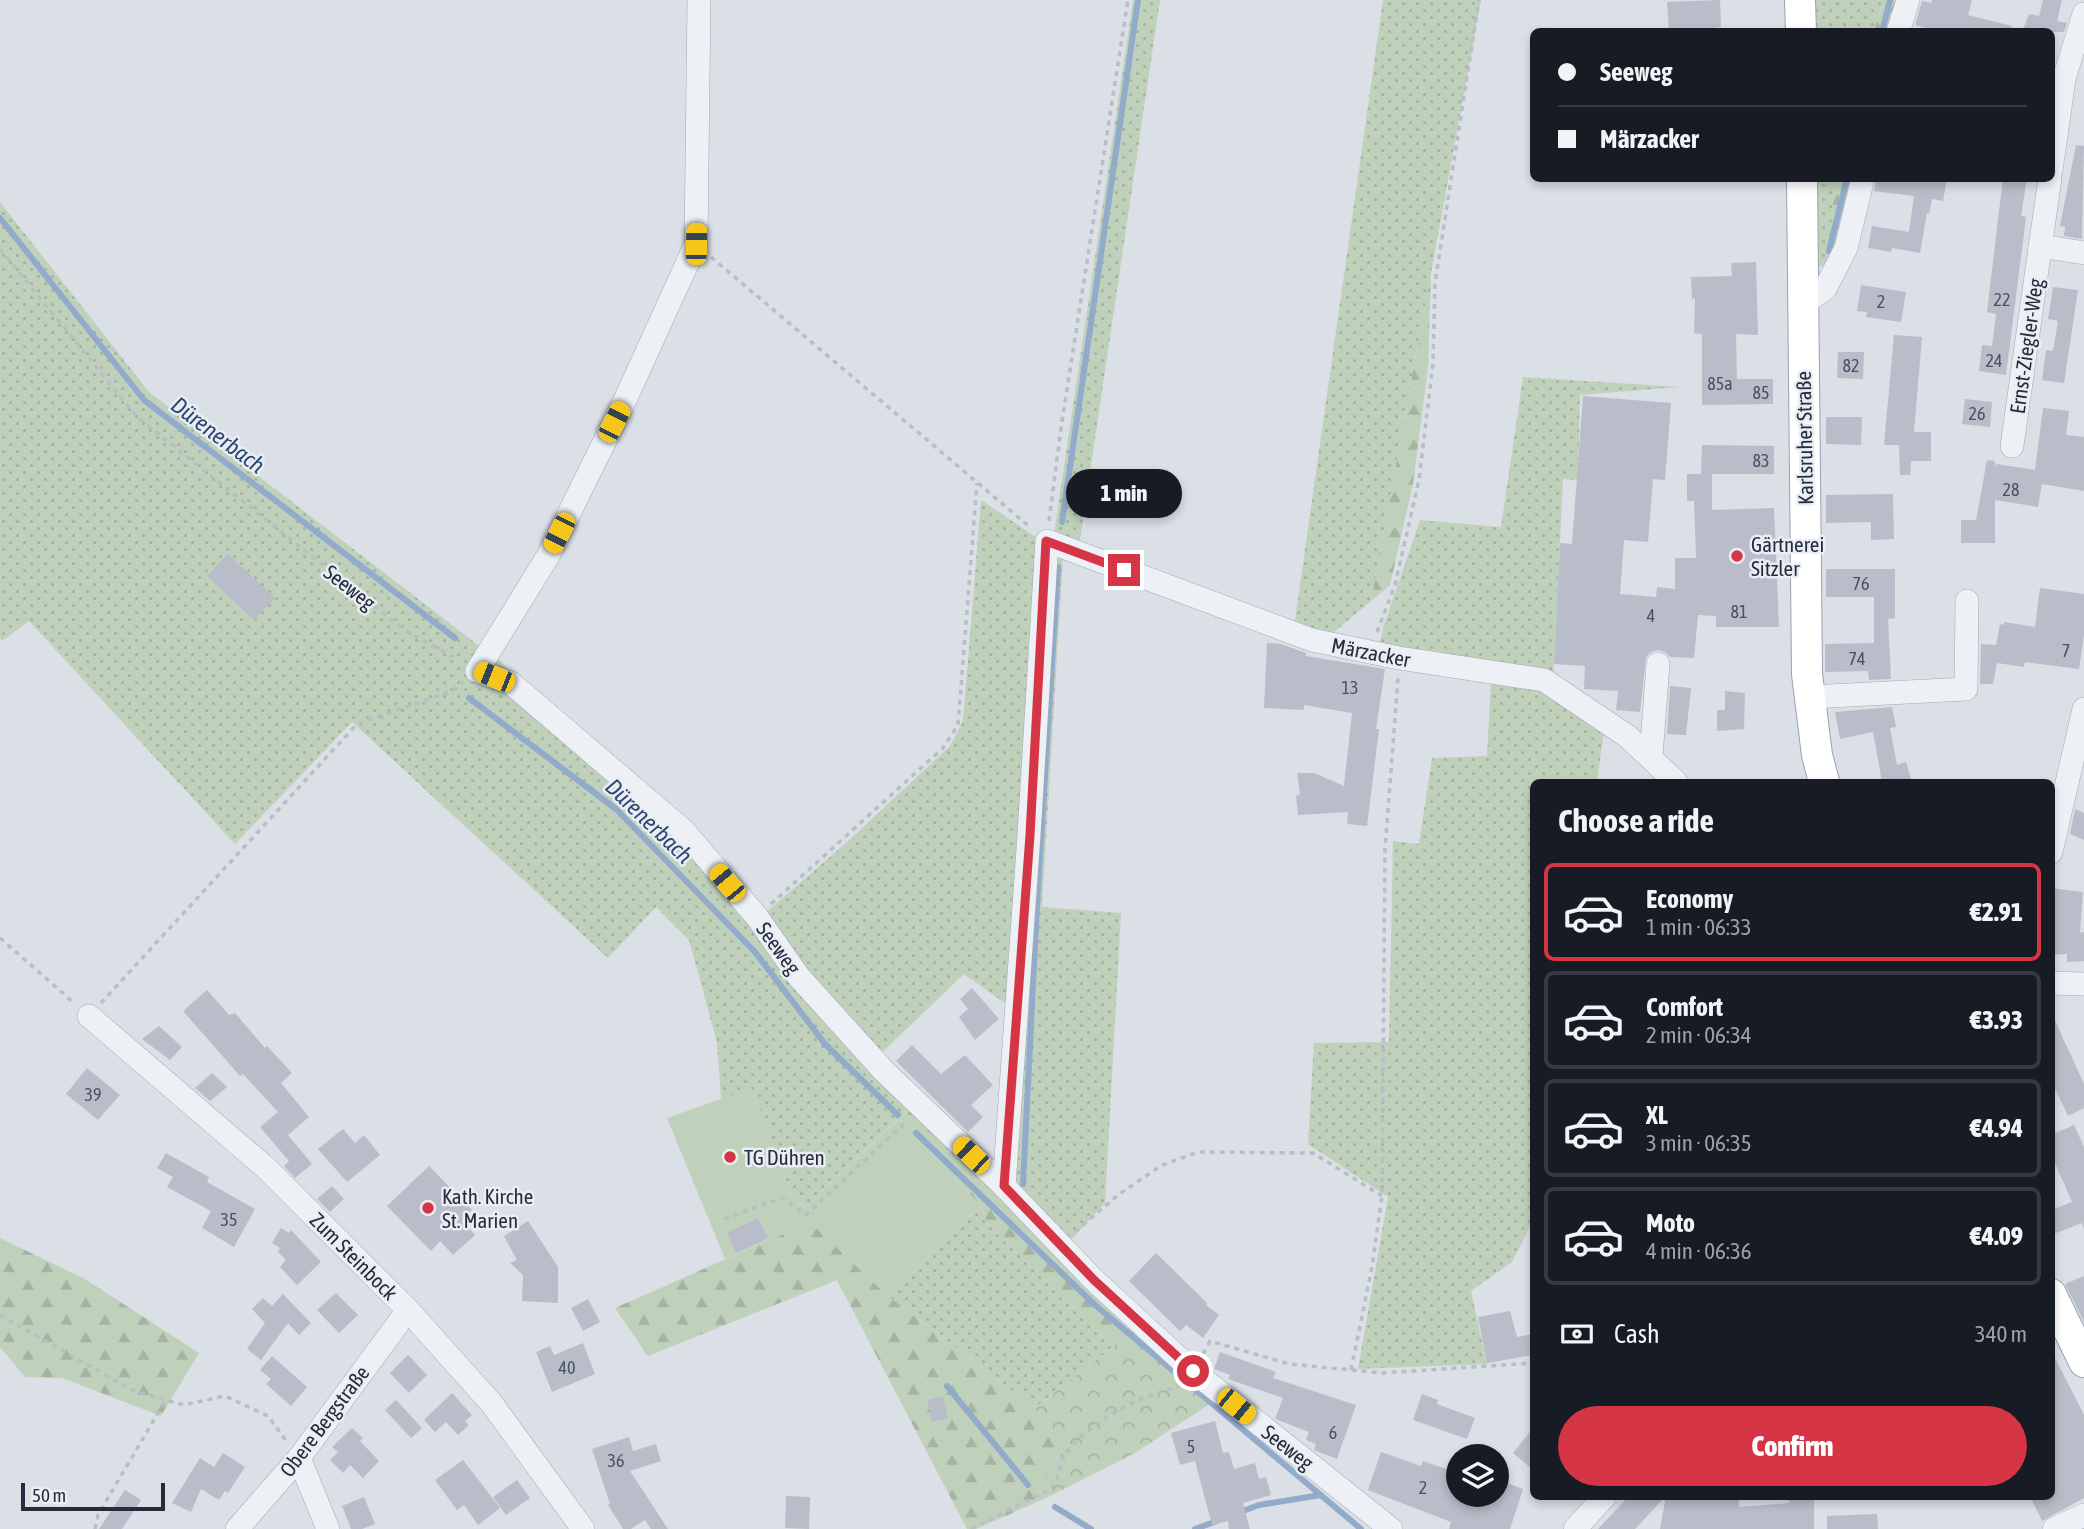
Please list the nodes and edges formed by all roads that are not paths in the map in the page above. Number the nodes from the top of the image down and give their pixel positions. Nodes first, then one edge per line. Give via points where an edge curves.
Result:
1 (699, 0) edge
2 (1800, 0) edge
3 (1908, 0) edge
4 (2084, 15) edge
5 (1801, 28) edge
6 (1899, 28) edge
7 (2066, 80) edge
8 (2055, 146) edge
9 (1802, 182) edge
10 (1862, 182) edge
11 (2049, 182) edge
12 (2040, 246) junction
13 (2084, 253) edge
14 (1802, 304) junction
15 (2012, 446) dead end
16 (1966, 601) dead end
17 (1658, 664) dead end
18 (1810, 697) junction
19 (2084, 709) edge
20 (1651, 756) junction
21 (1673, 779) edge
22 (1823, 779) edge
23 (2055, 835) edge
24 (2055, 984) edge
25 (2084, 984) edge
26 (89, 1016) road end
27 (1004, 1186) junction
28 (2055, 1302) edge
29 (408, 1310) junction
30 (2084, 1362) edge
31 (299, 1458) junction
32 (1601, 1500) edge
33 (2084, 1515) edge
34 (237, 1529) edge
35 (328, 1529) edge
36 (583, 1529) edge
37 (1391, 1529) edge
38 (1575, 1529) edge
39 (2054, 1529) edge

1 - 27 street, Seeweg via 696,244 548,556 477,670 511,684 684,831 757,917 799,977 884,1071
2 - 5 main road
3 - 6 street
4 - 7 street
7 - 8 street
9 - 14 main road, Karlsruher Straße
10 - 14 street via 1846,248 1825,289
11 - 12 street, Ernst-Ziegler-Weg
12 - 13 street
12 - 15 street, Ernst-Ziegler-Weg
14 - 18 main road, Karlsruher Straße
16 - 18 street via 1966,689
17 - 20 street
18 - 22 main road, Karlsruher Straße
19 - 23 street
20 - 21 street, Märzacker
20 - 27 street, Märzacker via 1544,680 1312,640 1046,541
24 - 25 street
26 - 29 street, Zum Steinbock via 265,1167
27 - 37 street, Seeweg via 1187,1378
28 - 30 main road
29 - 31 street, Obere Bergstraße
29 - 36 street, Zum Steinbock via 492,1404
31 - 34 street, Obere Bergstraße
31 - 35 street
32 - 38 street
33 - 39 street

